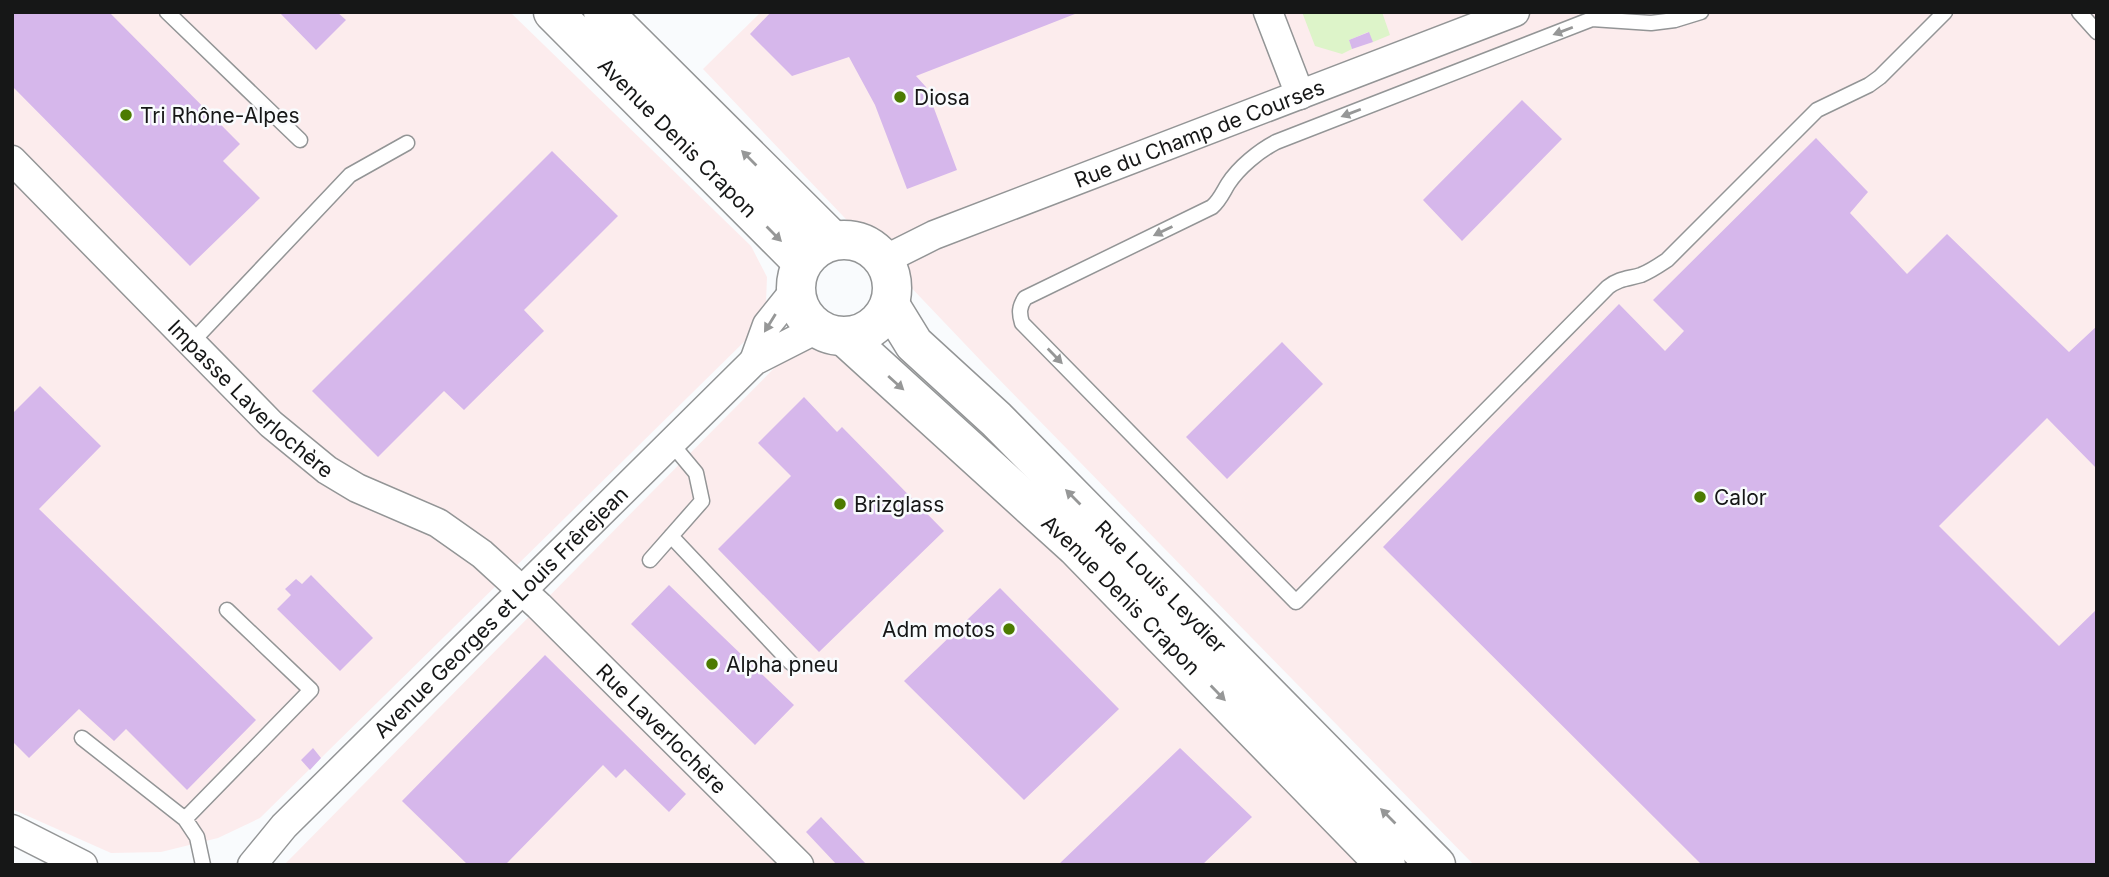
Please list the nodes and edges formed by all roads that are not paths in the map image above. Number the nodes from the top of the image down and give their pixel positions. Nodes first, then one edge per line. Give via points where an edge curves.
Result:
1 (167, 12) edge
2 (554, 12) edge
3 (603, 12) edge
4 (1268, 12) edge
5 (1515, 12) edge
6 (1701, 12) edge
7 (1945, 12) edge
8 (2079, 12) edge
9 (2097, 32) edge
10 (1300, 95) junction
11 (300, 140) dead end
12 (407, 143) dead end
13 (12, 159) edge
14 (832, 240) junction
15 (884, 260) junction
16 (799, 276) junction
17 (890, 305) junction
18 (831, 333) junction
19 (191, 343) junction
20 (754, 360) junction
21 (670, 443) junction
22 (671, 536) junction
23 (650, 560) dead end
24 (523, 591) junction
25 (227, 610) dead end
26 (791, 663) dead end
27 (82, 738) dead end
28 (185, 819) junction
29 (12, 829) edge
30 (83, 865) edge
31 (204, 865) edge
32 (252, 865) edge
33 (799, 865) edge
34 (1386, 865) edge
35 (1436, 865) edge

1 - 11 lane
2 -> 16 main road, Avenue Denis Crapon
14 -> 3 main road, Avenue Denis Crapon
4 - 10 street
5 - 10 street, Rue du Champ de Courses
6 -> 7 lane via 1651,23 1592,19 1276,142 1262,149 1229,182 1212,207 1025,298 1020,304 1022,323 1296,602 1608,287 1617,280 1652,271 1667,260 1817,110 1880,77
8 - 9 lane
10 - 15 street, Rue du Champ de Courses via 934,235
12 - 19 lane via 350,175
13 - 19 street, Impasse Laverlochère
14 - 15 main road via 862,242
14 - 16 main road via 815,248
15 - 17 main road via 893,289
16 - 18 main road via 802,312
16 -> 20 street, Avenue Georges et Louis Frêrejean via 767,325
17 - 18 main road via 880,321 864,333
35 -> 17 main road, Rue Louis Leydier via 996,419 914,344
18 - 20 street, Avenue Georges et Louis Frêrejean
18 -> 34 main road, Avenue Denis Crapon via 1076,548
19 - 24 street, Impasse Laverlochère via 271,424 327,470 453,532
20 - 21 street, Avenue Georges et Louis Frêrejean
21 - 22 lane via 696,473 702,501
21 - 24 street, Avenue Georges et Louis Frêrejean
22 - 23 lane
22 - 26 lane
24 - 32 street, Avenue Georges et Louis Frêrejean via 285,826
24 - 33 street, Rue Laverlochère
25 - 28 lane via 311,690
27 - 28 lane
28 - 31 lane via 197,836
29 - 30 street

